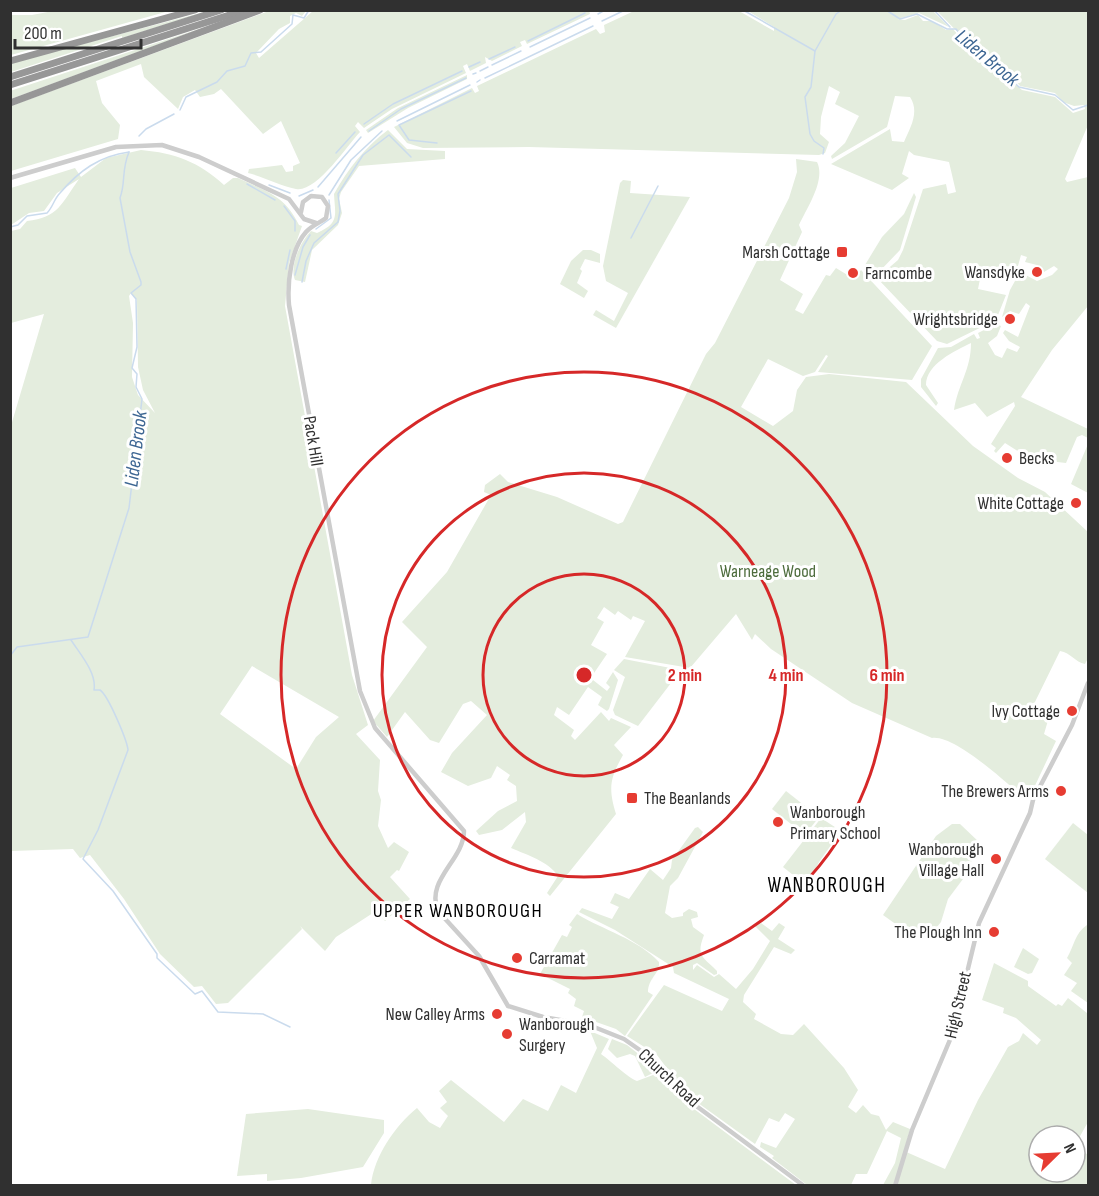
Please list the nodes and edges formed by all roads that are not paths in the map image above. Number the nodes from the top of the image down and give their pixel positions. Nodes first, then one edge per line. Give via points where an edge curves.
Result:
1 (195, 10) edge
2 (221, 10) edge
3 (244, 10) edge
4 (260, 10) edge
5 (10, 61) edge
6 (10, 77) edge
7 (10, 85) edge
8 (10, 103) edge
9 (10, 178) edge
10 (289, 199) junction
11 (305, 199) junction
12 (301, 213) junction
13 (304, 219) junction
14 (318, 223) junction
15 (305, 232) junction
16 (352, 651) joint
17 (1089, 683) edge
18 (804, 1185) edge
19 (895, 1185) edge

1 - 5 highway
2 - 6 highway
3 - 7 highway
4 - 8 highway
9 - 10 street via 116,147 155,145 190,153
10 - 11 street
10 - 12 street
11 - 12 street
11 - 14 street via 317,196 327,203 327,216
12 - 13 street
13 - 14 street
13 - 15 street, Pack Hill
14 - 15 street
15 - 16 street, Pack Hill via 292,266 289,305
16 - 18 street, Church Road via 372,725 464,831 436,889 435,903 439,913 479,956 508,1006 590,1024 629,1043 657,1062 695,1105
17 - 19 street, High Street via 979,923 952,1035 912,1130

